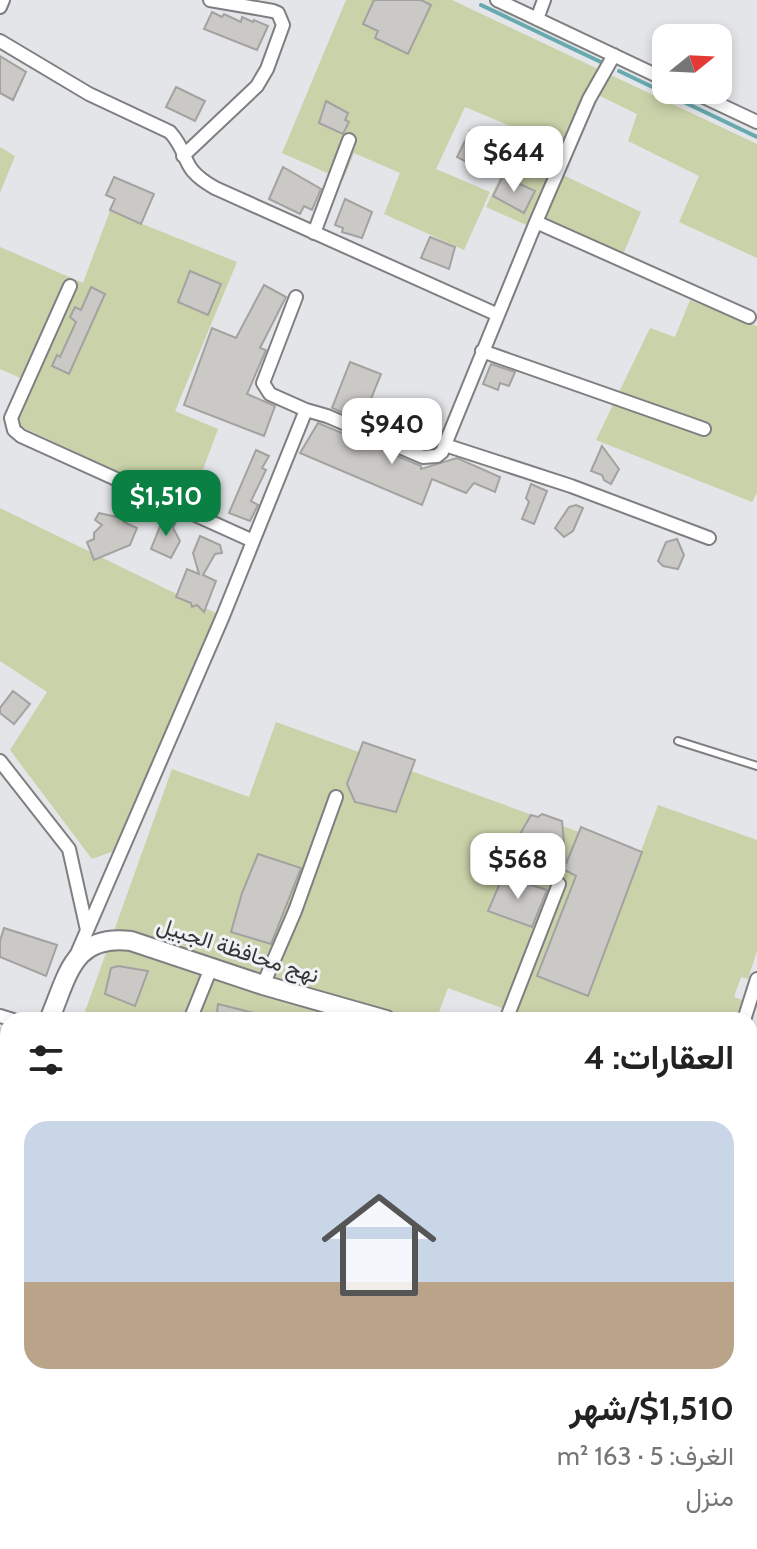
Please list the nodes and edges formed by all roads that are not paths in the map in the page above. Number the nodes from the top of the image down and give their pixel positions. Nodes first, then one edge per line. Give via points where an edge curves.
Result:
1 (3, 0) edge
2 (210, 0) edge
3 (497, 0) edge
4 (544, 0) edge
5 (0, 7) edge
6 (537, 19) junction
7 (0, 41) edge
8 (614, 55) junction
9 (652, 73) edge
10 (719, 104) edge
11 (757, 122) edge
12 (349, 140) dead end
13 (183, 156) junction
14 (536, 222) junction
15 (314, 233) junction
16 (70, 286) dead end
17 (296, 297) dead end
18 (496, 314) junction
19 (749, 317) dead end
20 (482, 351) junction
21 (306, 410) junction
22 (704, 429) dead end
23 (445, 445) junction
24 (709, 538) dead end
25 (253, 541) junction
26 (678, 741) dead end
27 (0, 761) edge
28 (757, 766) edge
29 (336, 797) dead end
30 (559, 884) dead end
31 (87, 930) junction
32 (76, 956) junction
33 (211, 968) junction
34 (757, 979) edge
35 (263, 985) junction
36 (52, 1012) edge
37 (193, 1012) edge
38 (358, 1012) edge
39 (509, 1012) edge
40 (747, 1012) edge

1 - 5 street
2 - 13 street via 273,11 283,25 257,86
3 - 6 street
4 - 6 street
6 - 8 street
7 - 13 street via 89,94 170,132
8 - 9 street
8 - 14 street via 589,99
10 - 11 street
12 - 15 street
13 - 15 street via 199,179
14 - 18 street
14 - 19 street
15 - 18 street
16 - 25 street via 11,418 14,430
17 - 21 street via 263,383 270,394
18 - 20 street
20 - 22 street
20 - 23 street
21 - 23 street via 423,457 437,456
21 - 25 street
23 - 24 street
25 - 31 street
26 - 28 lane
27 - 31 street via 69,849
29 - 35 street
30 - 39 street
31 - 32 street
32 - 33 street, نهج محافظة الجبيل via 116,939
32 - 36 street
33 - 35 street, نهج محافظة الجبيل
33 - 37 street
34 - 40 street
35 - 38 street, نهج محافظة الجبيل

